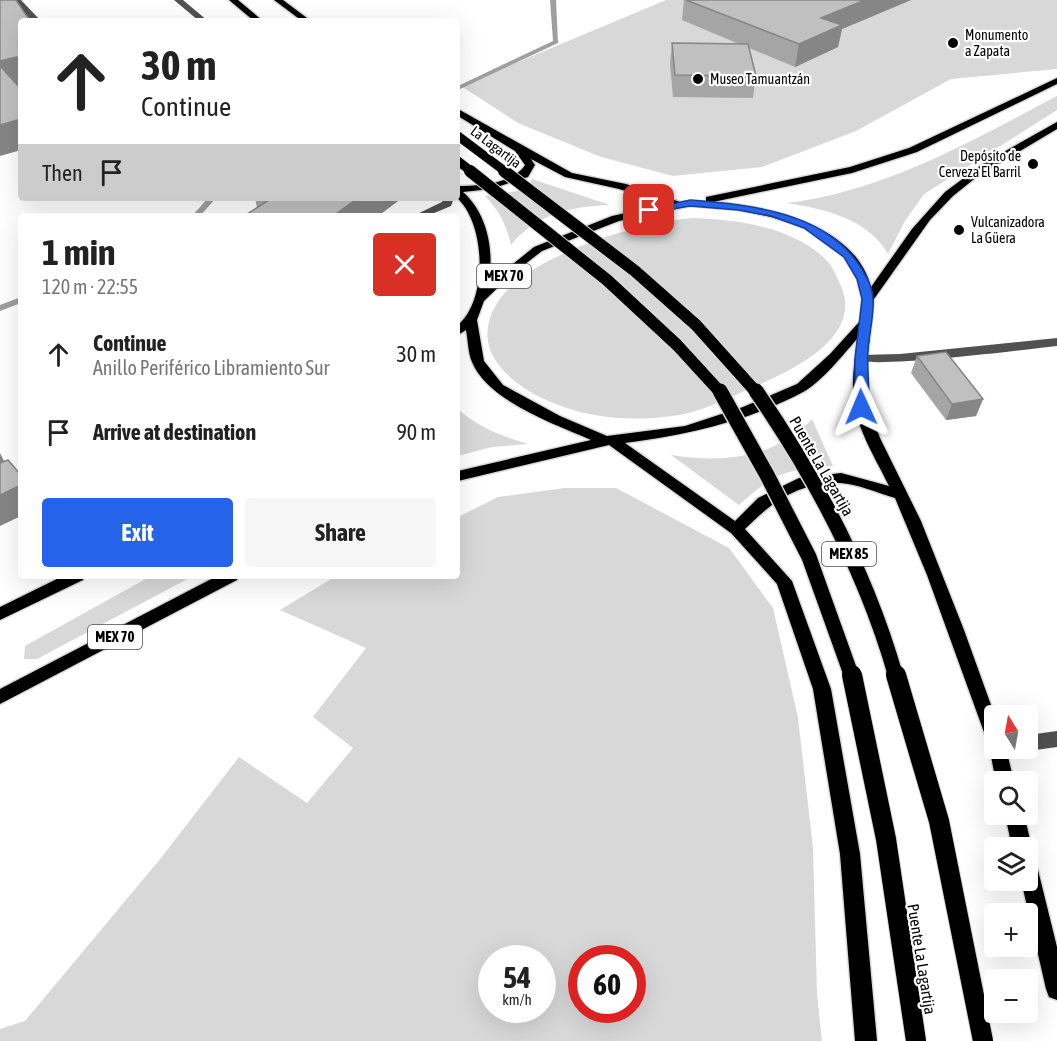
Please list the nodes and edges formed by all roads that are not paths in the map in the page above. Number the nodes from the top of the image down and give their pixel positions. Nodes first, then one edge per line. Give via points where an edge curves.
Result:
1 (31, 0) edge
2 (178, 0) edge
3 (233, 0) edge
4 (18, 1) edge
5 (281, 2) edge
6 (34, 18) edge
7 (200, 18) edge
8 (253, 18) edge
9 (305, 18) edge
10 (1057, 81) edge
11 (460, 113) edge
12 (1057, 124) edge
13 (460, 138) edge
14 (518, 148) junction
15 (460, 162) edge
16 (517, 182) joint
17 (460, 191) edge
18 (460, 193) edge
19 (448, 201) edge
20 (690, 203) junction
21 (676, 204) junction
22 (425, 213) edge
23 (868, 299) junction
24 (479, 300) junction
25 (471, 320) junction
26 (866, 322) junction
27 (460, 329) edge
28 (1057, 342) edge
29 (861, 359) junction
30 (610, 441) junction
31 (460, 476) edge
32 (900, 494) junction
33 (736, 529) junction
34 (71, 579) edge
35 (225, 579) edge
36 (0, 614) edge
37 (0, 697) edge
38 (984, 711) edge
39 (1057, 739) edge
40 (1038, 742) edge
41 (1033, 891) edge
42 (1057, 989) edge
43 (866, 1041) edge
44 (916, 1041) edge
45 (983, 1041) edge

1 - 4 street
2 - 7 street
3 - 8 main road
4 - 6 street
5 - 9 main road
10 - 20 main road, MEX 70 via 913,150 852,170
11 - 14 main road
12 - 23 main road via 980,170 950,194 926,218
13 - 16 main road, La Lagartija / MEX 85, bridge
14 - 17 main road via 530,165 525,175 497,186
14 - 21 main road via 569,174
15 - 44 main road, Puente La Lagartija / MEX 85, bridge via 608,280 723,395 809,556 851,671 886,840
16 - 45 main road, Puente La Lagartija / MEX 85, bridge via 635,271 696,325 756,393 798,455 842,537 888,648 939,821
18 - 24 main road via 480,228 487,264
19 - 22 street
20 - 21 main road, MEX 70
20 - 23 main road, MEX 70 via 738,207 807,225 848,255 863,279
21 - 24 main road, MEX 70 via 616,218 538,249
23 - 26 main road, MEX 70
24 - 25 main road, MEX 70
25 - 27 main road, MEX 70
25 - 30 main road via 478,362 498,388 555,419
26 - 29 main road
26 - 30 main road via 802,387 686,430
28 - 29 street
29 - 32 main road via 861,407
30 - 31 main road
30 - 33 main road
32 - 33 main road via 841,478 799,483 763,502
32 - 38 main road via 944,594
33 - 43 main road via 784,581 822,689 850,854
34 - 36 main road
35 - 37 main road, MEX 70
39 - 40 street
41 - 42 main road

